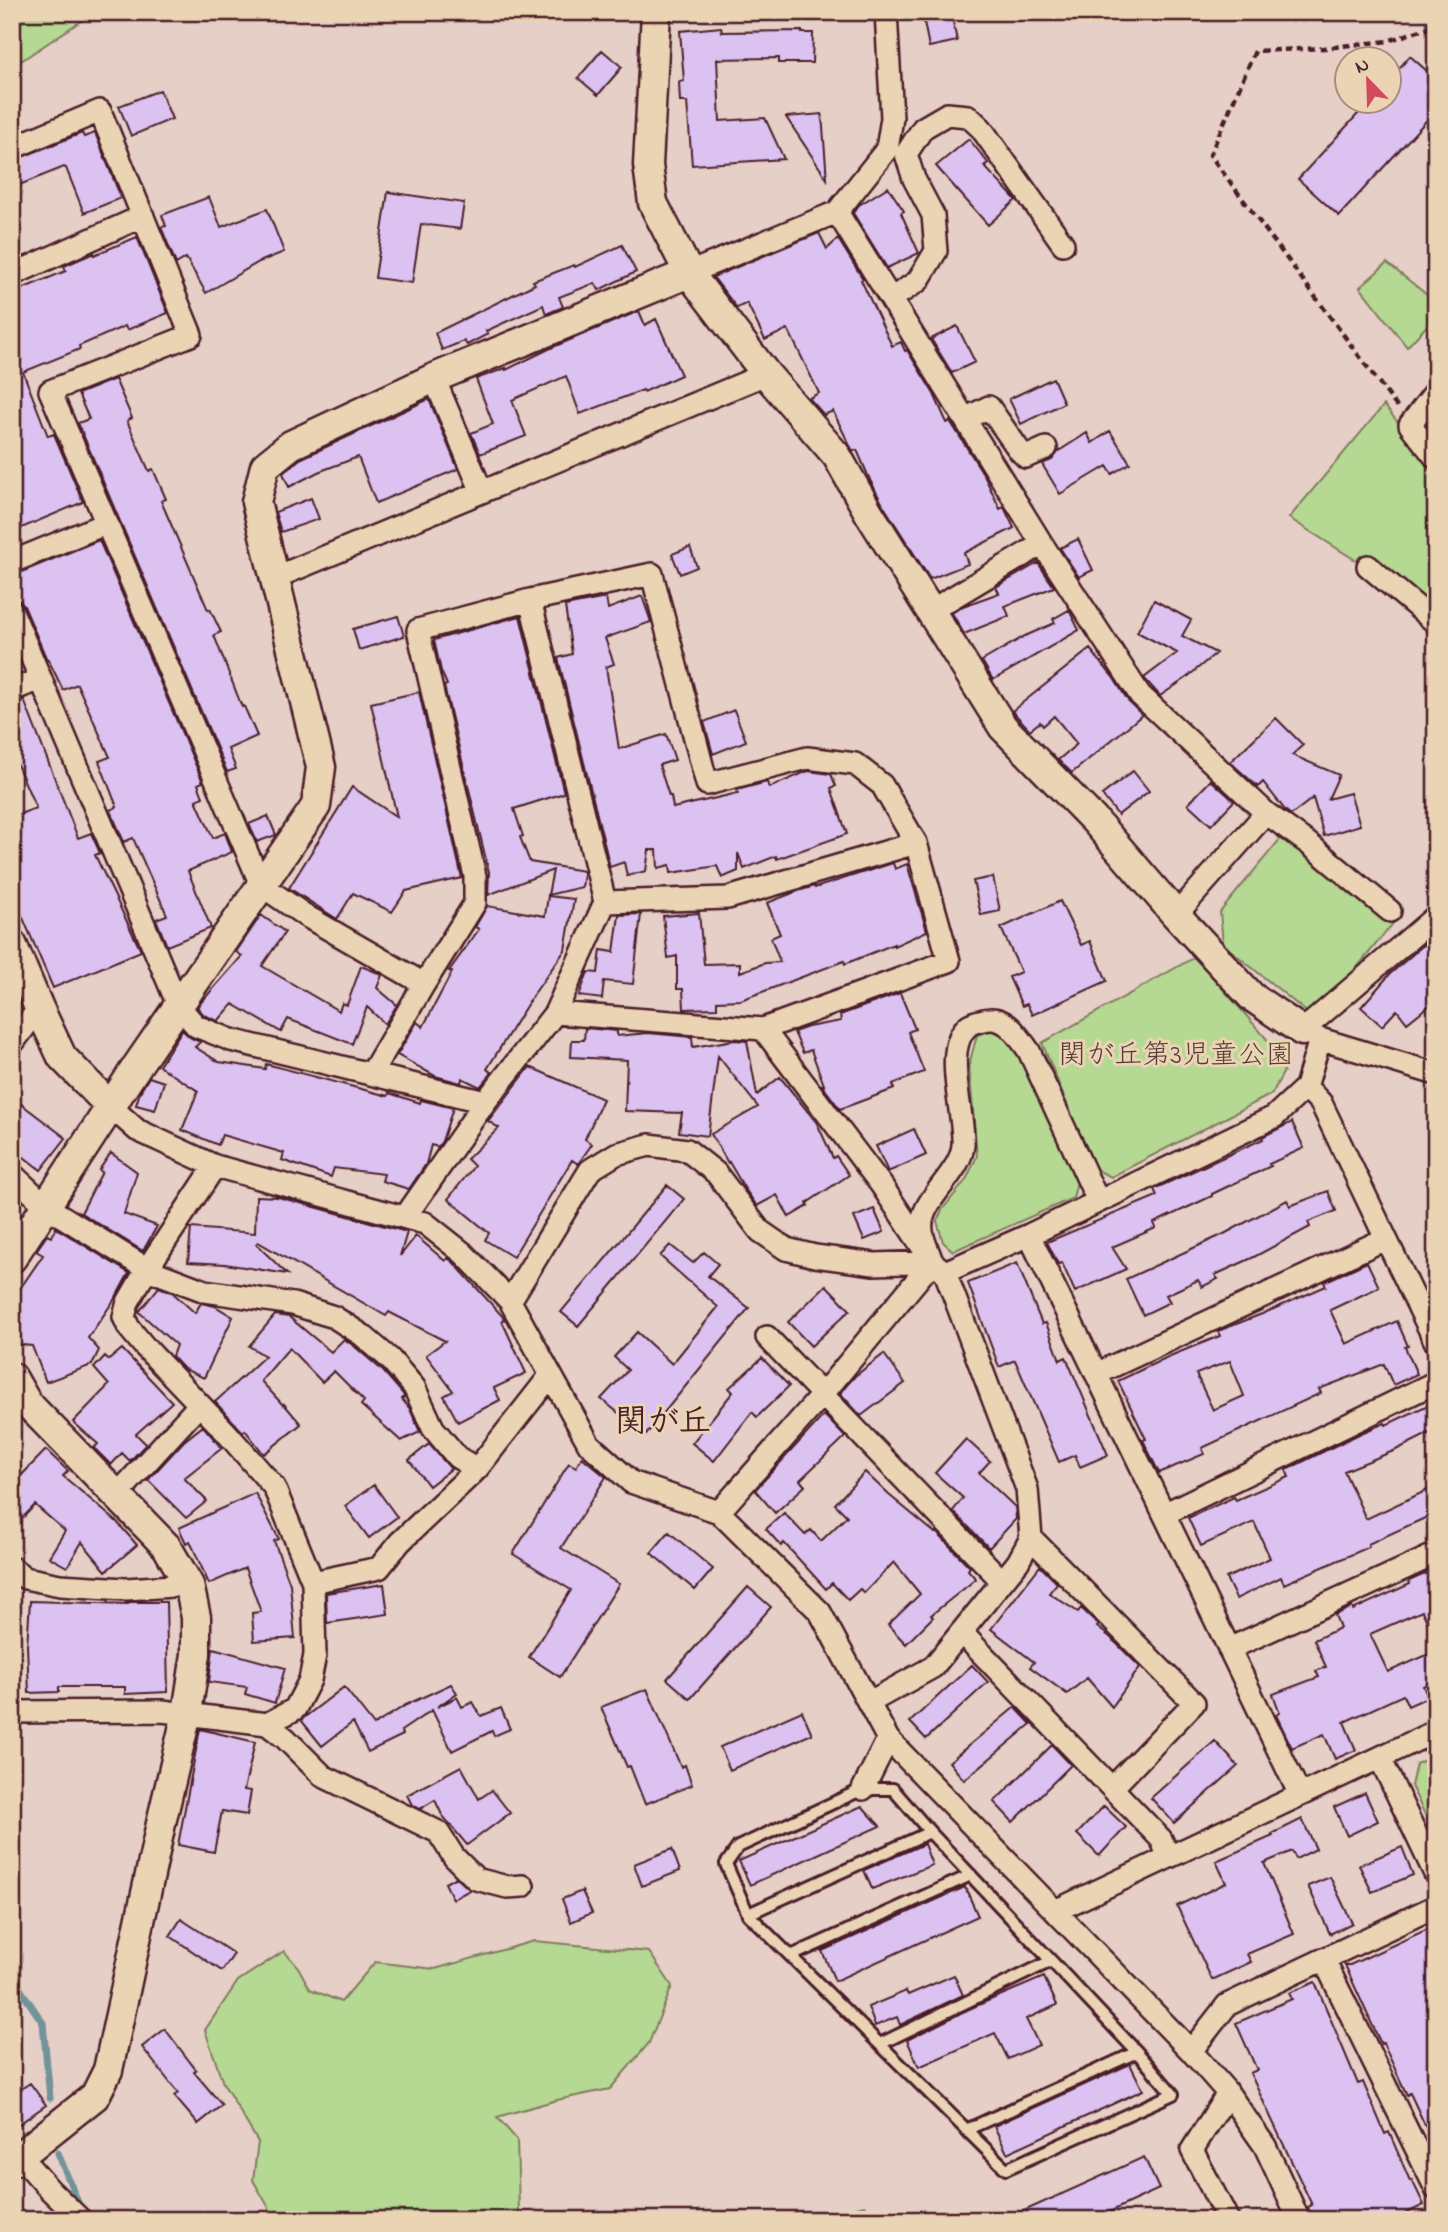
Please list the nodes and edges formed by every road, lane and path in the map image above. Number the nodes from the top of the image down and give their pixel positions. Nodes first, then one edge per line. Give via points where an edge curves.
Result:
1 (656, 12) edge
2 (886, 12) edge
3 (1436, 26) edge
4 (12, 148) edge
5 (837, 212) junction
6 (143, 216) junction
7 (1063, 244) dead end
8 (689, 273) junction
9 (12, 275) edge
10 (891, 299) junction
11 (766, 374) junction
12 (434, 378) junction
13 (1436, 391) edge
14 (965, 419) junction
15 (1410, 425) junction
16 (1046, 448) dead end
17 (1436, 458) edge
18 (481, 490) junction
19 (107, 523) junction
20 (1042, 544) junction
21 (12, 562) edge
22 (1368, 565) dead end
23 (274, 578) junction
24 (530, 600) junction
25 (12, 611) edge
26 (930, 611) junction
27 (1436, 623) edge
28 (41, 679) junction
29 (12, 690) edge
30 (1266, 813) junction
31 (916, 843) junction
32 (261, 885) junction
33 (605, 902) junction
34 (1390, 911) dead end
35 (1176, 915) junction
36 (1433, 925) edge
37 (12, 944) edge
38 (424, 984) junction
39 (178, 1005) junction
40 (39, 1008) junction
41 (555, 1013) junction
42 (763, 1029) junction
43 (1311, 1035) junction
44 (12, 1044) edge
45 (371, 1073) junction
46 (1436, 1074) edge
47 (1306, 1087) junction
48 (485, 1102) junction
49 (111, 1107) junction
50 (215, 1166) junction
51 (12, 1174) edge
52 (1098, 1201) junction
53 (47, 1207) junction
54 (405, 1217) junction
55 (1029, 1235) junction
56 (1385, 1239) junction
57 (12, 1258) edge
58 (939, 1267) junction
59 (147, 1269) junction
60 (510, 1301) junction
61 (766, 1337) dead end
62 (1436, 1343) edge
63 (1096, 1374) junction
64 (550, 1376) junction
65 (12, 1377) edge
66 (1436, 1382) edge
67 (822, 1395) junction
68 (199, 1405) junction
69 (477, 1469) junction
70 (117, 1495) junction
71 (719, 1512) junction
72 (1164, 1514) junction
73 (1031, 1538) junction
74 (1436, 1554) edge
75 (12, 1568) edge
76 (1002, 1581) junction
77 (313, 1582) junction
78 (189, 1585) junction
79 (961, 1632) junction
80 (1229, 1649) junction
81 (870, 1702) junction
82 (12, 1712) edge
83 (187, 1713) junction
84 (267, 1724) junction
85 (1436, 1731) edge
86 (888, 1738) junction
87 (1380, 1758) junction
88 (1112, 1788) junction
89 (863, 1789) junction
90 (1300, 1795) junction
91 (930, 1832) junction
92 (1169, 1857) junction
93 (971, 1875) junction
94 (1436, 1877) edge
95 (523, 1886) dead end
96 (1436, 1906) edge
97 (1055, 1910) junction
98 (748, 1914) junction
99 (791, 1956) junction
100 (1324, 1960) junction
101 (1051, 1961) junction
102 (880, 2044) junction
103 (1191, 2050) junction
104 (1137, 2052) junction
105 (1228, 2093) junction
106 (967, 2130) junction
107 (15, 2160) edge
108 (1436, 2189) edge
109 (81, 2220) edge
110 (1228, 2220) edge
111 (1299, 2220) edge

1 - 8 street via 648,165 653,203
2 - 5 street via 892,118 887,149
3 - 15 path via 1388,41 1255,51 1210,155
4 - 6 street via 100,111
5 - 8 street
5 - 10 street
6 - 9 street
6 - 19 street via 191,335 50,391
7 - 10 street via 981,128 968,116 947,114 923,128 906,154 933,215 936,251 918,281
8 - 11 street
8 - 12 street
10 - 14 street
11 - 18 street
11 - 26 street via 837,456
12 - 18 street
12 - 23 street via 291,445 265,466 256,502
13 - 15 street
14 - 16 street via 989,407 1026,457
14 - 20 street
15 - 17 street
18 - 23 street
19 - 21 street
19 - 32 street
20 - 26 street
20 - 30 street via 1140,695
22 - 27 street
23 - 32 street via 321,767 316,806
24 - 31 street via 652,574 707,784 807,758 855,764 882,785
24 - 33 street
24 - 38 street via 418,630 475,876 475,903
25 - 28 street
26 - 35 street via 1003,727 1096,822
28 - 29 street
28 - 39 street
30 - 34 street
30 - 35 street
31 - 33 street via 729,898
31 - 42 street via 949,961
32 - 38 street
32 - 39 street
33 - 41 street
35 - 43 street via 1252,997
36 - 43 street
37 - 40 street
38 - 45 street
39 - 45 street via 196,1026 231,1041
39 - 49 street
40 - 44 street
40 - 49 street via 62,1057
41 - 42 street
41 - 48 street
42 - 58 street
43 - 46 street
43 - 47 street
45 - 48 street
47 - 52 street via 1274,1117
47 - 56 street via 1321,1103
48 - 54 street
49 - 50 street via 137,1130
49 - 53 street
50 - 54 street
50 - 59 street
51 - 53 street
52 - 55 street
52 - 58 street via 1015,1031 992,1017 970,1023 958,1038 956,1055 964,1146 956,1168 932,1197 921,1228
53 - 57 street
53 - 59 street
54 - 60 street via 425,1223 463,1253
55 - 58 street
55 - 63 street
56 - 62 street
56 - 63 street
58 - 60 street via 874,1264 786,1250 760,1231 716,1173 687,1150 649,1145 615,1154 590,1170
58 - 67 street
58 - 73 street via 1027,1489
59 - 68 street via 124,1317 144,1346
59 - 69 street via 205,1291 293,1304 334,1317 390,1359 414,1387 433,1428 457,1457
60 - 64 street
61 - 67 street
63 - 72 street
64 - 69 street
64 - 71 street via 589,1444 631,1482
65 - 70 street via 27,1403
66 - 72 street
67 - 71 street
67 - 76 street
68 - 70 street
68 - 77 street via 274,1487
69 - 77 street via 379,1568
70 - 78 street via 167,1547
71 - 81 street via 820,1612
72 - 80 street
73 - 76 street
73 - 88 street via 1194,1703
74 - 80 street
75 - 78 street via 25,1578 60,1585 126,1589
76 - 79 street
77 - 84 street via 315,1655 310,1680 295,1709
78 - 83 street via 196,1617 196,1654
79 - 81 street via 933,1667
79 - 88 street
80 - 90 street
81 - 86 street
82 - 83 street
83 - 84 street
83 - 107 street via 108,2070 95,2096
84 - 95 street via 323,1776 438,1832 476,1880
85 - 87 street
86 - 89 street
86 - 97 street
87 - 90 street
87 - 94 street
88 - 92 street via 1161,1839
89 - 91 lane via 893,1789
89 - 98 lane via 738,1847 726,1864
90 - 92 street
91 - 93 lane
91 - 98 lane
92 - 97 street
93 - 99 lane
93 - 101 lane
96 - 100 street
97 - 103 street
98 - 99 lane
99 - 102 lane
100 - 103 street via 1227,2005
100 - 108 street
101 - 102 lane
101 - 104 lane
102 - 106 lane
103 - 105 street
104 - 106 lane
104 - 106 lane via 1173,2094 1006,2169
105 - 110 street via 1192,2150
105 - 111 street via 1265,2146
107 - 109 street

